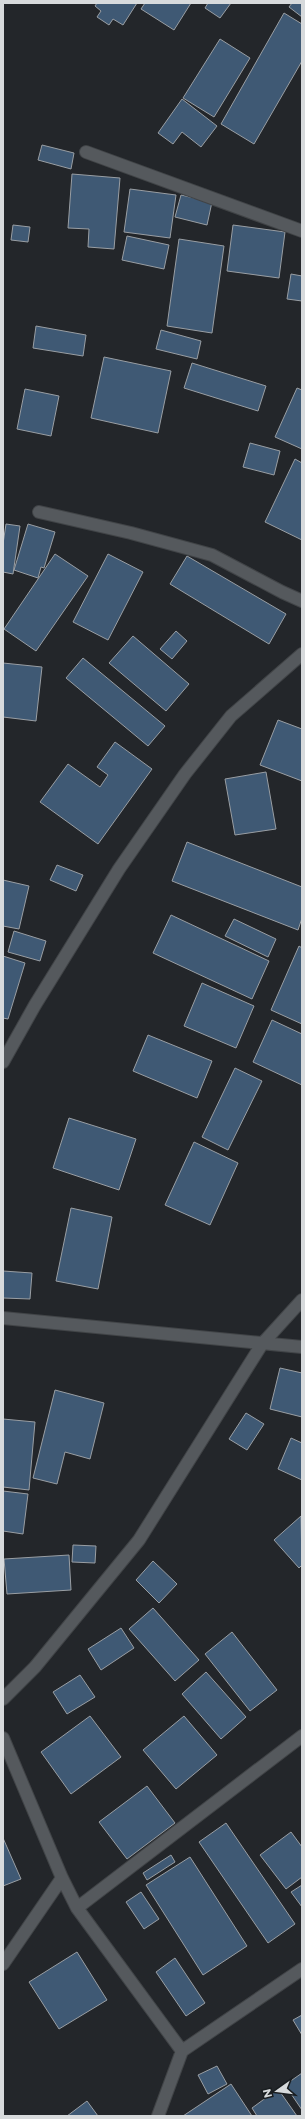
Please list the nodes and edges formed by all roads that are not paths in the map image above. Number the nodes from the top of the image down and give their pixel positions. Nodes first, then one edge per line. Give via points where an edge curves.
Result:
1 (86, 152) dead end
2 (302, 231) edge
3 (39, 512) dead end
4 (302, 601) edge
5 (302, 654) edge
6 (3, 1062) edge
7 (302, 1300) edge
8 (3, 1318) edge
9 (262, 1344) junction
10 (302, 1347) edge
11 (3, 1699) edge
12 (302, 1736) edge
13 (3, 1738) edge
14 (62, 1878) junction
15 (77, 1908) junction
16 (3, 1964) edge
17 (302, 1969) edge
18 (182, 2051) junction
19 (158, 2116) edge

1 - 2 street
3 - 4 street via 132,533 212,555
5 - 6 street via 231,716 185,774 119,869
7 - 9 street
8 - 9 street
9 - 10 street
9 - 11 street via 139,1540 35,1667
12 - 15 street
13 - 14 street
14 - 15 street
14 - 16 street
15 - 18 street
17 - 18 street
18 - 19 street

